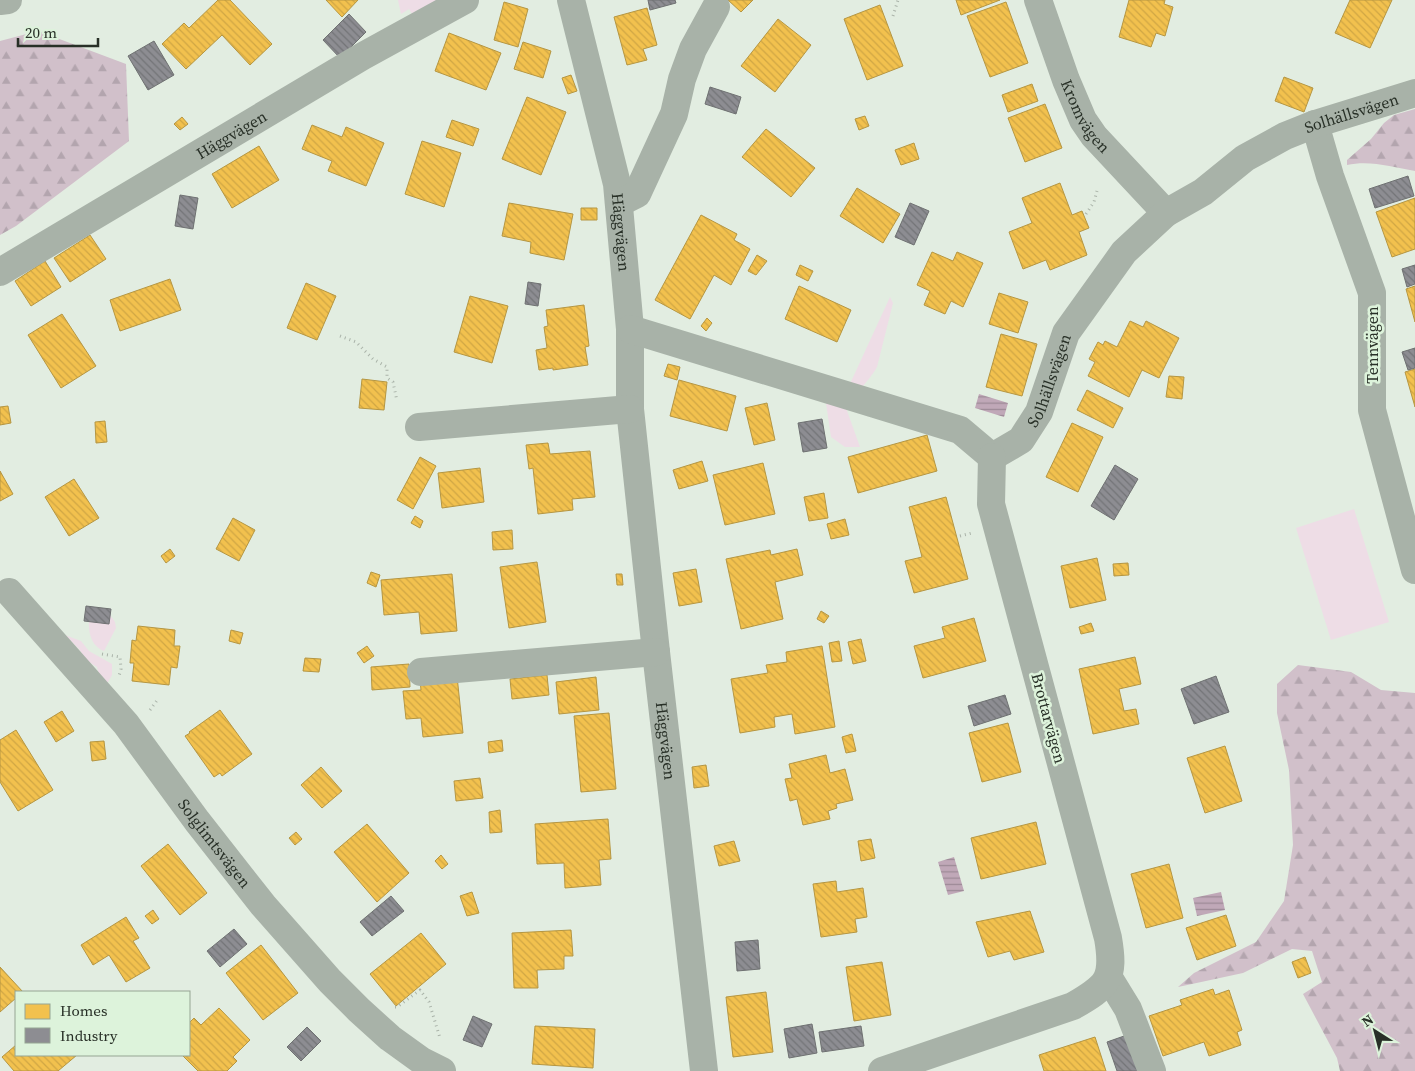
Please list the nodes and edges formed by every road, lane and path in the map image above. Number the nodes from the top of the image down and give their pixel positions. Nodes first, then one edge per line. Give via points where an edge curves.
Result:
1 (8, 0) edge
2 (465, 0) edge
3 (571, 0) edge
4 (898, 0) edge
5 (1038, 0) edge
6 (0, 1) edge
7 (716, 7) dead end
8 (893, 16) dead end
9 (1415, 93) edge
10 (1315, 124) junction
11 (1097, 191) dead end
12 (619, 203) junction
13 (1166, 213) junction
14 (1086, 214) dead end
15 (0, 272) edge
16 (630, 330) junction
17 (340, 336) dead end
18 (397, 401) dead end
19 (630, 409) junction
20 (419, 427) dead end
21 (992, 457) junction
22 (1415, 570) edge
23 (9, 592) dead end
24 (656, 652) junction
25 (421, 672) dead end
26 (1109, 978) junction
27 (364, 1015) junction
28 (441, 1071) edge
29 (704, 1071) edge
30 (882, 1071) edge
31 (1152, 1071) edge

1 - 6 street
2 - 15 street, Häggvägen via 363,56
3 - 12 street, Häggvägen
4 - 8 path
5 - 13 street, Kromvägen via 1083,120
7 - 12 street via 693,50 674,114 638,194
9 - 10 street, Solhällsvägen
10 - 13 street, Solhällsvägen via 1245,158 1203,192
10 - 22 street, Tennvägen via 1372,293 1372,410
11 - 14 path
12 - 16 street, Häggvägen
13 - 21 street, Solhällsvägen via 1124,252 1066,332 1039,412 1021,440
16 - 19 street, Häggvägen
16 - 21 street via 960,430
17 - 18 path via 356,342 373,360 388,367 387,378 393,382
19 - 20 street
19 - 24 street, Häggvägen
21 - 26 street, Brottarvägen via 991,504 1108,938 1111,955
23 - 27 street, Solglimtsvägen via 126,724 263,906
24 - 25 street
24 - 29 street, Häggvägen
26 - 30 street via 1094,994 1074,1006
26 - 31 street via 1128,1009
27 - 28 street, Solglimtsvägen via 390,1038
27 - 28 path via 376,1004 397,1007 420,990 429,1002 438,1035 447,1049

